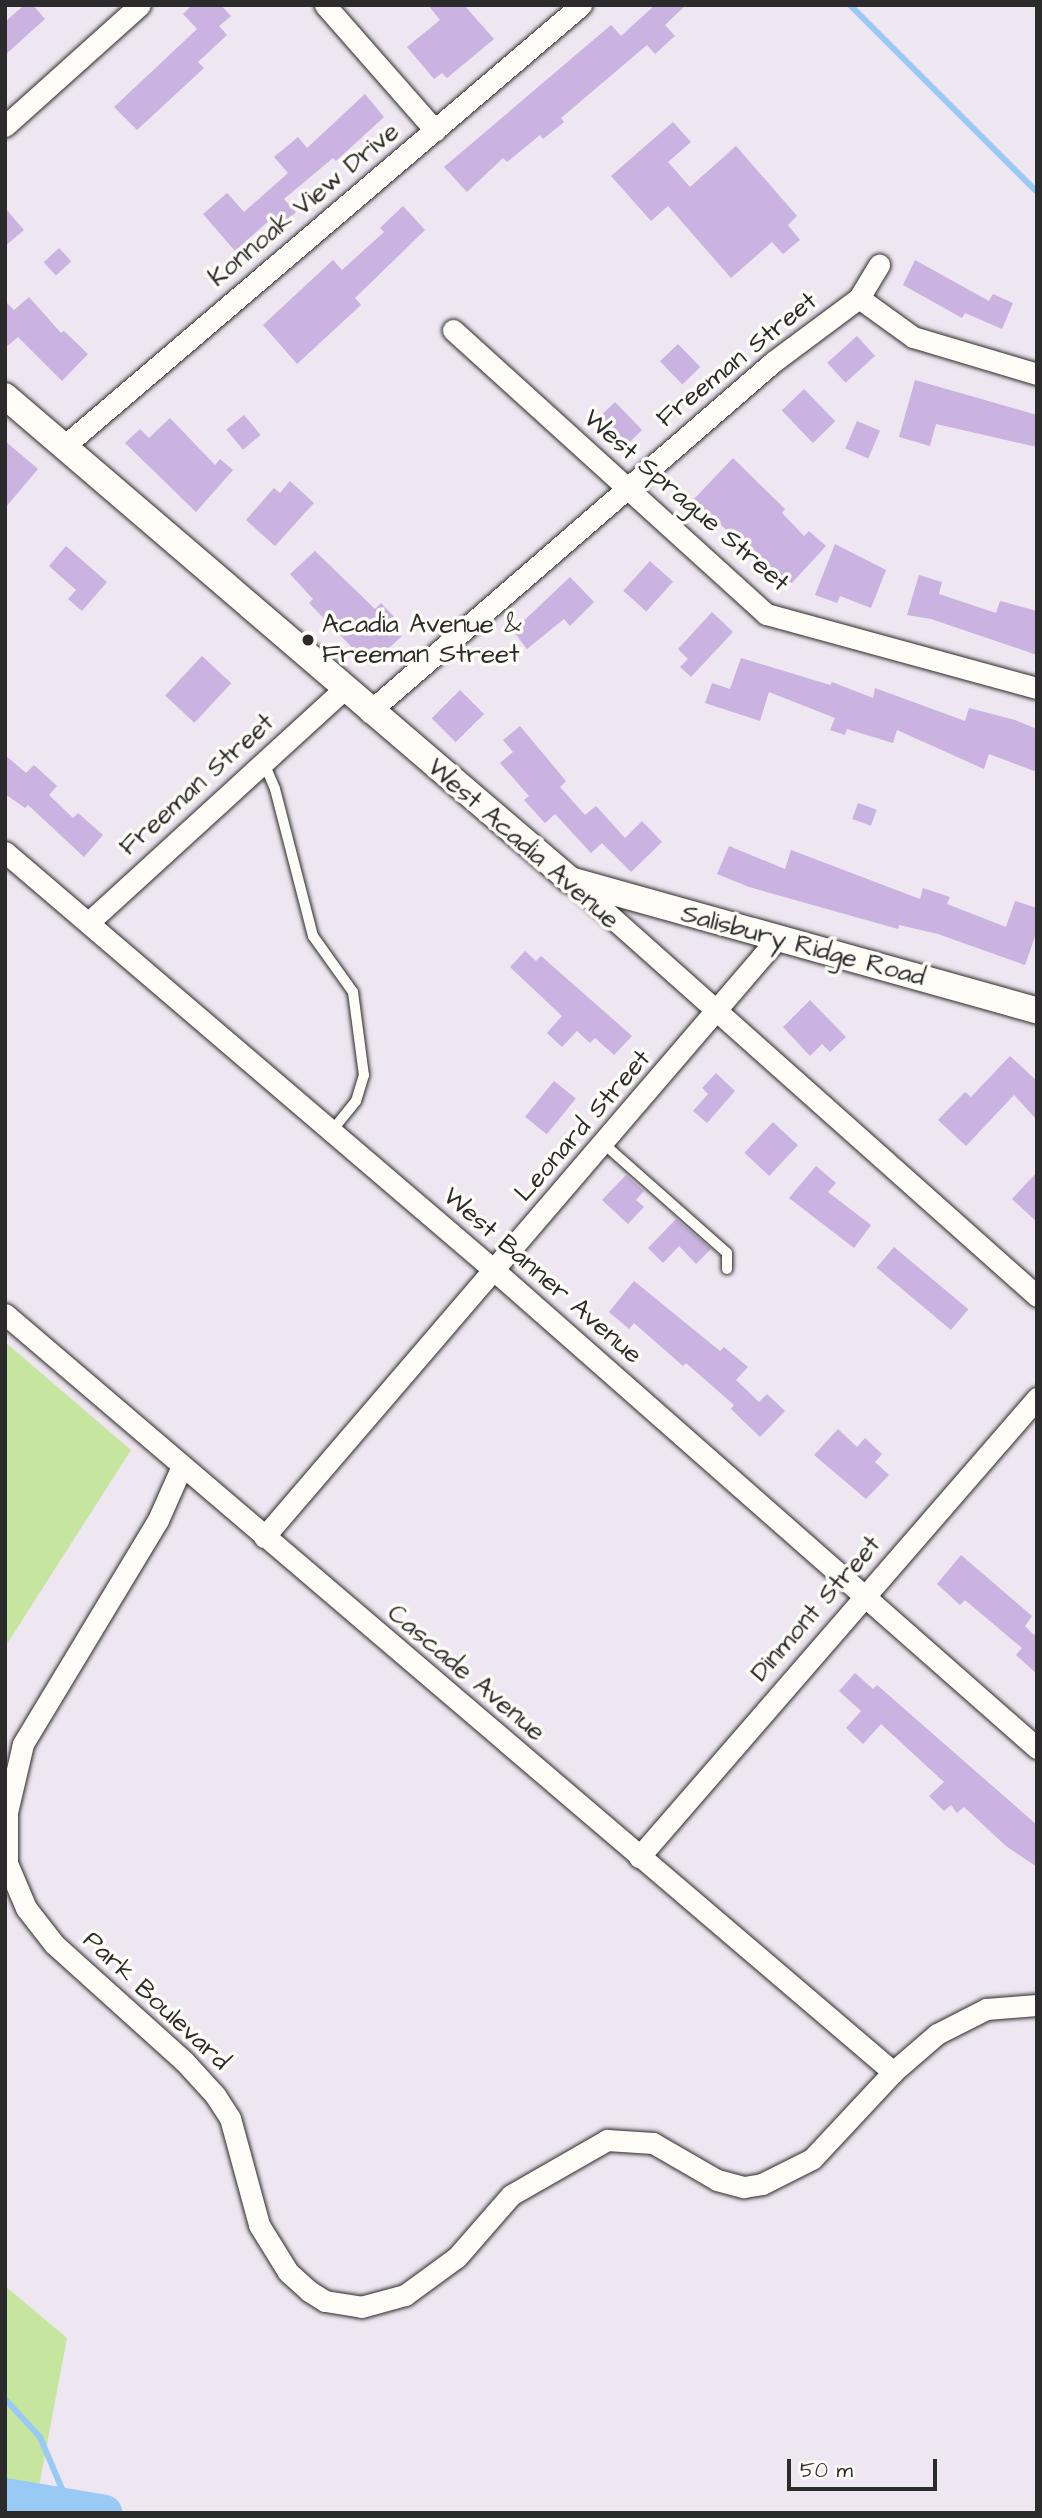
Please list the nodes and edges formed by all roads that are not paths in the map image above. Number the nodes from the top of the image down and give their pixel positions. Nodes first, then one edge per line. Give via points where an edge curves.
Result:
1 (325, 5) edge
2 (581, 5) edge
3 (138, 6) edge
4 (5, 126) edge
5 (435, 130) junction
6 (879, 265) dead end
7 (859, 298) junction
8 (453, 330) dead end
9 (1037, 373) edge
10 (5, 396) edge
11 (63, 447) junction
12 (624, 488) junction
13 (1037, 688) edge
14 (344, 690) junction
15 (369, 712) junction
16 (264, 762) junction
17 (5, 852) edge
18 (570, 880) junction
19 (89, 922) junction
20 (776, 940) junction
21 (1037, 1010) edge
22 (716, 1014) junction
23 (332, 1131) junction
24 (604, 1144) junction
25 (727, 1269) dead end
26 (495, 1271) junction
27 (1037, 1296) edge
28 (5, 1314) edge
29 (1037, 1398) edge
30 (181, 1466) junction
31 (264, 1537) junction
32 (862, 1597) junction
33 (1037, 1748) edge
34 (639, 1857) junction
35 (1037, 2005) edge
36 (893, 2072) junction

1 - 5 street
2 - 5 street, Konnoak View Drive
3 - 4 street
5 - 11 street, Konnoak View Drive
6 - 7 street, Freeman Street
7 - 9 street via 913,337
7 - 12 street, Freeman Street via 773,362
8 - 12 street, West Sprague Street
10 - 11 street, West Acadia Avenue
11 - 14 street, West Acadia Avenue
12 - 13 street, West Sprague Street via 766,614
12 - 15 street, Freeman Street
14 - 15 street, West Acadia Avenue
14 - 16 street, Freeman Street
15 - 18 street, West Acadia Avenue
16 - 19 street, Freeman Street
16 - 23 lane via 313,936 353,992 364,1075 356,1101
17 - 19 street, West Banner Avenue
18 - 20 street, Salisbury Ridge Road
18 - 22 street, West Acadia Avenue
19 - 23 street, West Banner Avenue
20 - 21 street, Salisbury Ridge Road
20 - 22 street, Leonard Street
22 - 24 street, Leonard Street
22 - 27 street, West Acadia Avenue
23 - 26 street, West Banner Avenue
24 - 25 lane via 727,1253
24 - 26 street, Leonard Street
26 - 31 street, Leonard Street
26 - 32 street, West Banner Avenue
28 - 30 street, Cascade Avenue
29 - 32 street, Dinmont Street
30 - 31 street, Cascade Avenue
30 - 36 street, Park Boulevard via 158,1520 23,1744 7,1812 7,1863 26,1908 54,1944 175,2052 215,2095 230,2118 259,2225 288,2272 309,2291 333,2304 361,2307 405,2295 457,2257 511,2194 607,2140 653,2143 717,2180 744,2187 762,2184 812,2159
31 - 34 street, Cascade Avenue
32 - 33 street, West Banner Avenue
32 - 34 street, Dinmont Street
34 - 36 street, Cascade Avenue
35 - 36 street, Park Boulevard via 986,2009 937,2034

